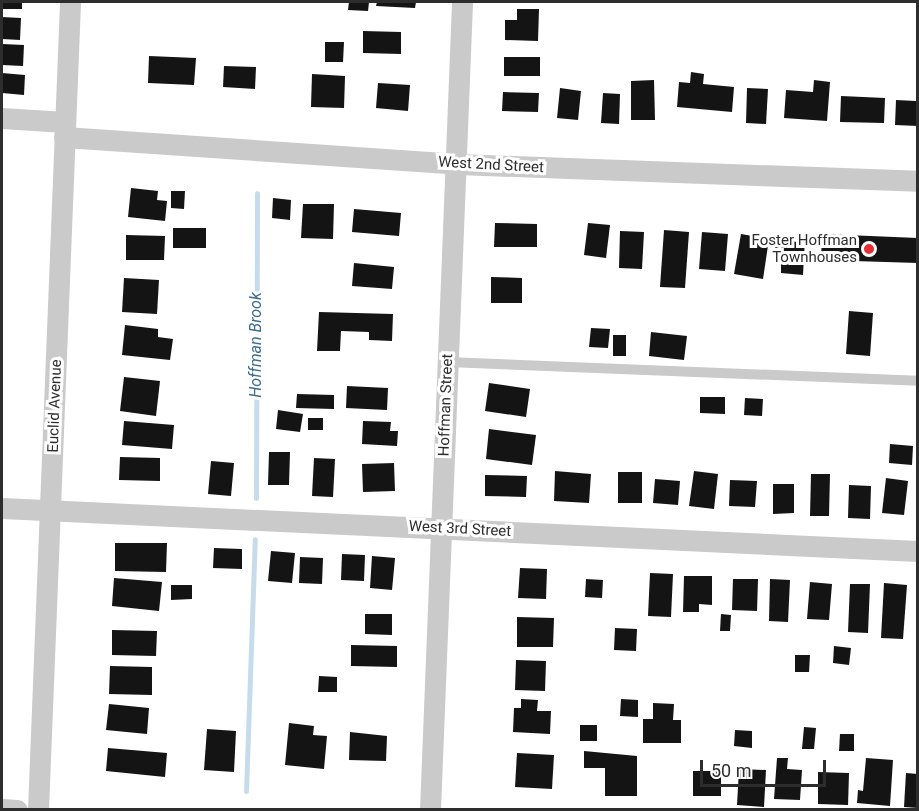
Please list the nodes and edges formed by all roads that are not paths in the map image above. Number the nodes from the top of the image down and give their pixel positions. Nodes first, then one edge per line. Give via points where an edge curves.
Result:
1 (70, 2) edge
2 (462, 2) edge
3 (2, 118) edge
4 (64, 130) junction
5 (458, 164) junction
6 (918, 181) edge
7 (448, 362) junction
8 (918, 381) edge
9 (2, 508) edge
10 (51, 510) junction
11 (441, 528) junction
12 (918, 550) edge
13 (2, 809) edge
14 (17, 810) edge
15 (38, 810) edge
16 (430, 810) edge

1 - 4 street, Euclid Avenue
2 - 5 street, Hoffman Street
3 - 4 street, West 2nd Street
4 - 5 street, West 2nd Street
4 - 10 street, Euclid Avenue
5 - 6 street, West 2nd Street
5 - 7 street, Hoffman Street
7 - 8 lane
7 - 11 street, Hoffman Street
9 - 10 street, West 3rd Street
10 - 11 street, West 3rd Street
10 - 15 street, Euclid Avenue
11 - 12 street, West 3rd Street
11 - 16 street, Hoffman Street
13 - 14 street

